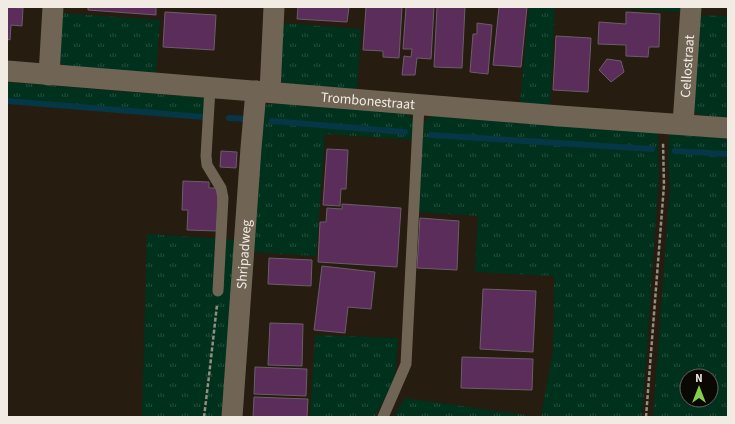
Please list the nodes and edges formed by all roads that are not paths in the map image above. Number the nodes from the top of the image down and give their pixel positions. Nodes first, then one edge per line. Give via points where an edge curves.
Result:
1 (53, 7) edge
2 (274, 7) edge
3 (691, 7) edge
4 (7, 72) edge
5 (48, 75) junction
6 (210, 88) junction
7 (263, 92) junction
8 (419, 105) junction
9 (673, 124) junction
10 (728, 128) edge
11 (218, 291) road end
12 (232, 417) edge
13 (382, 417) edge

1 - 5 street
2 - 7 street, Shripadweg
3 - 9 street, Cellostraat
4 - 5 street, Trombonestraat
5 - 6 street, Trombonestraat
6 - 7 street, Trombonestraat
6 - 11 lane via 206,156 223,198
7 - 8 street, Trombonestraat
7 - 12 street, Shripadweg via 251,148
8 - 9 street, Trombonestraat
8 - 13 lane via 406,364
9 - 10 street, Trombonestraat

